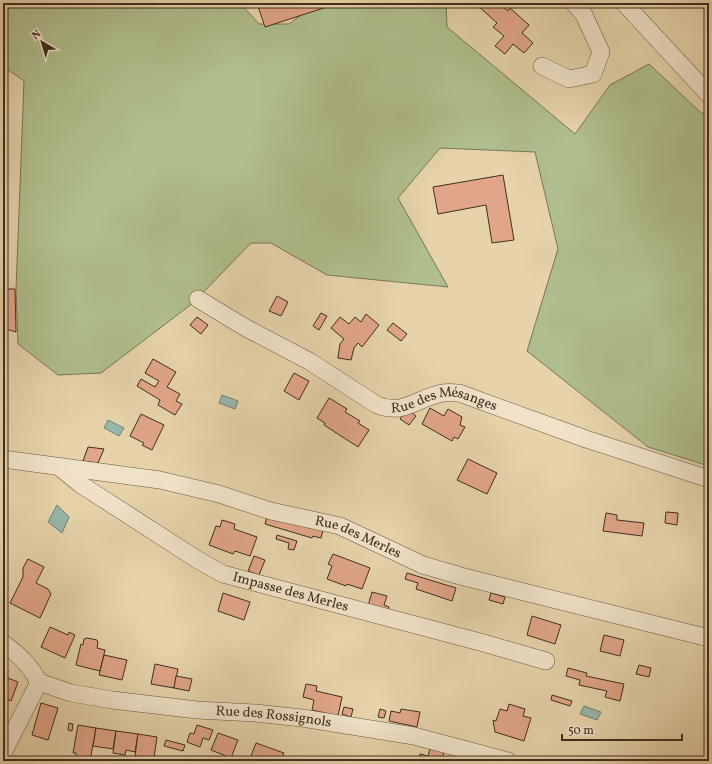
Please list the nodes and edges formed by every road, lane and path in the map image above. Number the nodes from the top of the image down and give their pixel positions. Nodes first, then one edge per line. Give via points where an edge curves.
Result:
1 (574, 3) edge
2 (624, 3) edge
3 (542, 66) dead end
4 (709, 95) edge
5 (198, 299) dead end
6 (3, 459) edge
7 (59, 467) junction
8 (709, 479) edge
9 (709, 638) edge
10 (3, 643) edge
11 (546, 661) dead end
12 (39, 682) junction
13 (3, 753) edge
14 (508, 761) edge

1 - 3 street via 584,15 601,52 592,74 569,79
2 - 4 street
5 - 8 street, Rue des Mésanges via 308,361 376,405 387,409 396,410 443,393 459,393 586,439
6 - 7 street, Rue des Merles
7 - 9 street, Rue des Merles via 160,480 219,494 271,511 340,526 423,565
7 - 11 street, Impasse des Merles via 80,484 223,574
10 - 12 street via 22,657
12 - 13 street
12 - 14 street, Rue des Rossignols via 71,693 112,700 302,718 414,736

